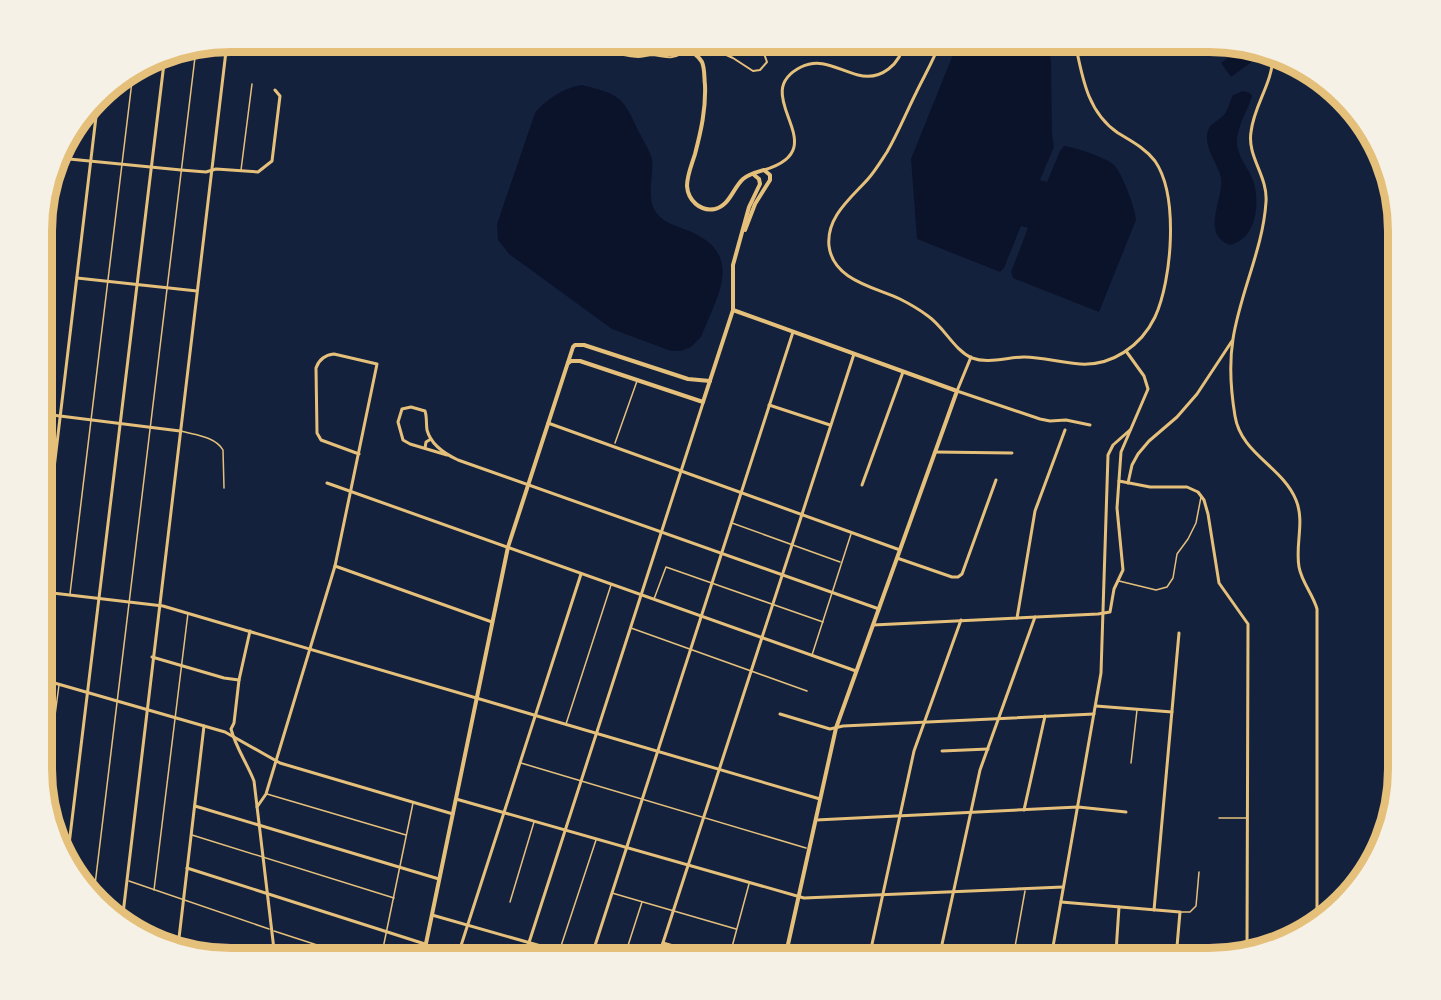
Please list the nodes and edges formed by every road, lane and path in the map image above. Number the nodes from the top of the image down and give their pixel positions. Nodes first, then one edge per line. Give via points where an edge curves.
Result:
1 (226, 52) edge
2 (615, 52) edge
3 (693, 52) edge
4 (716, 52) edge
5 (720, 52) edge
6 (764, 53) edge
7 (902, 53) edge
8 (935, 53) edge
9 (1077, 53) edge
10 (681, 54) dead end
11 (710, 55) dead end
12 (195, 57) edge
13 (1272, 64) edge
14 (164, 66) edge
15 (132, 83) edge
16 (252, 84) dead end
17 (275, 90) dead end
18 (96, 114) edge
19 (68, 158) edge
20 (90, 162) junction
21 (122, 165) junction
22 (151, 167) junction
23 (181, 170) junction
24 (764, 170) junction
25 (211, 171) junction
26 (241, 171) junction
27 (753, 174) junction
28 (742, 236) junction
29 (77, 278) junction
30 (107, 283) junction
31 (137, 285) junction
32 (167, 289) junction
33 (197, 291) junction
34 (733, 310) junction
35 (793, 332) junction
36 (1233, 339) junction
37 (1126, 351) junction
38 (854, 354) junction
39 (971, 357) junction
40 (568, 364) junction
41 (903, 372) junction
42 (638, 380) junction
43 (710, 381) junction
44 (957, 391) junction
45 (703, 402) junction
46 (769, 405) junction
47 (52, 415) edge
48 (60, 416) junction
49 (90, 419) junction
50 (120, 423) junction
51 (548, 423) junction
52 (831, 425) junction
53 (1090, 425) dead end
54 (150, 427) junction
55 (1065, 430) dead end
56 (1130, 430) junction
57 (180, 431) junction
58 (431, 439) junction
59 (615, 443) dead end
60 (425, 449) junction
61 (935, 452) junction
62 (1012, 453) dead end
63 (359, 454) junction
64 (447, 455) junction
65 (681, 471) junction
66 (52, 480) edge
67 (996, 480) dead end
68 (1119, 482) junction
69 (327, 483) dead end
70 (1128, 483) junction
71 (528, 484) junction
72 (862, 485) dead end
73 (224, 488) dead end
74 (351, 491) junction
75 (741, 492) junction
76 (1201, 496) junction
77 (802, 514) junction
78 (731, 523) junction
79 (662, 532) junction
80 (852, 532) junction
81 (792, 544) junction
82 (508, 547) junction
83 (900, 549) junction
84 (721, 553) junction
85 (897, 558) junction
86 (842, 562) junction
87 (335, 566) junction
88 (581, 574) junction
89 (782, 575) junction
90 (1119, 581) junction
91 (711, 583) junction
92 (611, 584) junction
93 (53, 593) edge
94 (832, 593) junction
95 (70, 595) junction
96 (642, 595) junction
97 (99, 598) junction
98 (654, 599) junction
99 (129, 602) junction
100 (773, 604) junction
101 (159, 605) junction
102 (879, 609) junction
103 (188, 613) junction
104 (1102, 614) junction
105 (701, 616) junction
106 (1035, 617) junction
107 (1017, 618) junction
108 (961, 621) junction
109 (493, 622) junction
110 (823, 622) junction
111 (873, 625) junction
112 (631, 628) junction
113 (250, 631) junction
114 (1179, 633) dead end
115 (762, 638) junction
116 (311, 648) junction
117 (690, 649) junction
118 (812, 656) junction
119 (152, 657) junction
120 (181, 665) junction
121 (751, 671) junction
122 (856, 671) junction
123 (239, 680) junction
124 (53, 682) edge
125 (59, 684) junction
126 (807, 691) dead end
127 (88, 692) junction
128 (477, 698) junction
129 (117, 701) junction
130 (1096, 706) junction
131 (146, 709) junction
132 (1137, 709) junction
133 (1172, 712) junction
134 (780, 714) dead end
135 (1094, 714) junction
136 (535, 716) junction
137 (1045, 716) junction
138 (175, 717) junction
139 (999, 719) junction
140 (924, 723) junction
141 (566, 724) junction
142 (204, 726) junction
143 (836, 728) junction
144 (53, 731) edge
145 (597, 734) junction
146 (232, 735) junction
147 (988, 749) junction
148 (657, 751) junction
149 (942, 752) dead end
150 (276, 762) junction
151 (520, 763) junction
152 (1131, 763) dead end
153 (719, 769) junction
154 (581, 782) junction
155 (266, 794) junction
156 (456, 799) junction
157 (642, 799) junction
158 (820, 799) junction
159 (413, 802) junction
160 (195, 806) junction
161 (257, 807) junction
162 (1078, 807) junction
163 (1024, 810) junction
164 (504, 812) junction
165 (971, 812) junction
166 (1126, 812) dead end
167 (453, 814) junction
168 (900, 815) junction
169 (704, 818) junction
170 (1219, 818) dead end
171 (1247, 818) junction
172 (816, 820) junction
173 (535, 821) junction
174 (259, 824) junction
175 (566, 830) junction
176 (191, 835) junction
177 (406, 835) junction
178 (596, 839) junction
179 (69, 844) edge
180 (626, 847) junction
181 (809, 849) junction
182 (263, 857) junction
183 (688, 865) junction
184 (399, 867) junction
185 (187, 868) junction
186 (1199, 872) dead end
187 (126, 879) junction
188 (439, 879) junction
189 (94, 883) edge
190 (750, 883) junction
191 (1063, 887) junction
192 (1025, 889) junction
193 (154, 890) junction
194 (953, 892) junction
195 (267, 893) junction
196 (612, 893) junction
197 (882, 895) junction
198 (799, 897) junction
199 (394, 898) junction
200 (183, 900) junction
201 (510, 902) dead end
202 (642, 902) junction
203 (1061, 902) junction
204 (1119, 907) junction
205 (122, 910) edge
206 (1154, 910) junction
207 (674, 911) junction
208 (1317, 911) edge
209 (1180, 912) junction
210 (432, 915) junction
211 (467, 925) junction
212 (736, 929) junction
213 (272, 930) junction
214 (157, 931) edge
215 (386, 931) junction
216 (179, 938) junction
217 (189, 942) edge
218 (529, 942) junction
219 (663, 943) junction
220 (1247, 943) edge
221 (426, 944) junction
222 (274, 947) edge
223 (324, 947) edge
224 (383, 947) edge
225 (425, 947) edge
226 (460, 947) edge
227 (527, 947) edge
228 (547, 947) edge
229 (561, 947) edge
230 (594, 947) edge
231 (627, 947) edge
232 (662, 947) edge
233 (678, 947) edge
234 (732, 948) edge
235 (787, 948) edge
236 (871, 948) edge
237 (942, 948) edge
238 (1015, 948) edge
239 (1053, 948) edge
240 (1116, 948) edge
241 (1177, 948) edge

1 - 25 street
2 - 10 street via 674,58
3 - 27 main road via 702,64 705,101 688,178 690,197 703,208 718,208
4 - 11 street
5 - 6 street via 753,71 767,62
7 - 24 street via 896,63 879,75 858,75 817,63 793,72 785,83 782,98 795,131 793,149 778,165
8 - 39 street via 886,153 839,211 829,244 832,258 846,274 927,315
9 - 37 street via 1089,99 1107,124 1153,159 1163,179 1168,204 1169,251 1159,305 1150,326
12 - 23 lane
13 - 36 street via 1269,84 1254,115 1250,137 1266,190 1265,212
14 - 22 street
15 - 21 lane
16 - 26 lane
17 - 26 street via 280,96 272,161 258,172
18 - 20 street
19 - 20 street
20 - 21 street
20 - 29 street
21 - 22 street
21 - 30 lane
22 - 23 street
22 - 31 street
23 - 25 street
23 - 32 lane
24 - 27 main road
24 - 28 main road via 770,180
25 - 26 street
25 - 33 street
27 - 28 main road via 760,183
28 - 34 main road via 732,270
29 - 30 street
29 - 48 street
30 - 31 street
30 - 49 lane
31 - 32 street
31 - 50 street
32 - 33 street
32 - 54 lane
33 - 57 street
34 - 35 main road
34 - 43 main road
35 - 38 main road
35 - 46 street
36 - 70 street via 1197,394 1138,454
36 - 208 street via 1232,387 1237,424 1248,445 1280,476 1296,500 1299,566 1315,603
37 - 39 street via 1088,364 1041,358
37 - 56 street via 1148,386
38 - 41 main road
38 - 52 street
39 - 44 street
40 - 42 main road via 580,361
40 - 43 main road via 573,347 578,344 688,379
40 - 51 main road
41 - 44 main road
41 - 72 street
42 - 45 main road
42 - 59 lane
43 - 45 main road
44 - 53 street via 1040,419
44 - 61 main road
45 - 65 street
46 - 52 street
46 - 75 street
47 - 48 street
48 - 49 street
48 - 66 street
49 - 50 street
49 - 95 lane
50 - 54 street
50 - 97 street
51 - 65 street
51 - 71 main road
52 - 77 street
54 - 57 street
54 - 99 lane
55 - 107 street via 1035,512
56 - 68 street via 1122,446
56 - 104 street via 1109,451
57 - 73 lane via 220,445
57 - 101 street
58 - 60 street
58 - 60 street via 425,411 402,409 398,422 402,439
58 - 64 street
60 - 64 street
61 - 62 street
61 - 83 main road
63 - 63 street via 321,440 317,433 316,368 322,358 334,354 377,363
63 - 74 street
64 - 71 street
65 - 75 street
65 - 79 street
67 - 85 street via 962,574 952,578
68 - 70 street
68 - 90 street via 1117,508 1123,570
69 - 74 street
70 - 76 street via 1187,487
71 - 79 street
71 - 82 main road
74 - 82 street
74 - 87 street
75 - 77 street
75 - 78 street
76 - 90 lane via 1196,523 1177,554 1173,578 1167,587 1156,590
76 - 171 street via 1208,514 1218,583 1248,624
77 - 80 street
77 - 81 street
78 - 81 lane
78 - 84 street
79 - 84 street
79 - 96 street
80 - 83 street
80 - 86 lane
81 - 86 lane
81 - 89 street
82 - 88 street
82 - 109 main road
83 - 85 main road
84 - 89 street
84 - 91 street
85 - 102 main road
86 - 94 lane
87 - 109 street
87 - 116 street
88 - 92 street
88 - 136 street
89 - 94 street
89 - 100 street
90 - 104 street via 1110,612
91 - 98 lane via 666,567
91 - 100 lane
91 - 105 street
92 - 96 street
92 - 141 lane
93 - 95 street
94 - 102 street
94 - 110 lane
95 - 97 street
96 - 98 street
96 - 112 street
97 - 99 street
97 - 127 street
98 - 105 street
99 - 101 street
99 - 129 lane
100 - 110 lane
100 - 115 street
101 - 103 street
101 - 119 street
102 - 111 main road
103 - 113 street
103 - 120 lane
104 - 106 street
104 - 130 street via 1102,662
105 - 115 street
105 - 117 street
106 - 107 street
106 - 139 street
107 - 108 street
108 - 111 street
108 - 140 street
109 - 128 main road
110 - 118 lane
111 - 122 main road
112 - 117 lane
112 - 145 street
113 - 116 street
113 - 123 street
114 - 133 street
115 - 118 street
115 - 121 street
116 - 128 street
116 - 150 street
117 - 121 lane
117 - 148 street
118 - 122 street
119 - 120 street
119 - 131 street
120 - 123 street
120 - 138 lane
121 - 126 lane
121 - 153 street
122 - 143 main road
123 - 146 street
124 - 125 street
125 - 127 street
125 - 144 lane
127 - 129 street
127 - 179 street
128 - 136 street
128 - 156 main road
129 - 131 street
129 - 189 lane
130 - 132 street
130 - 135 street
131 - 138 street
131 - 187 street
132 - 133 street
132 - 152 lane
133 - 206 street
134 - 143 street
135 - 137 street
135 - 162 street
136 - 141 street
136 - 151 street
137 - 139 street
137 - 163 street
138 - 142 street
138 - 193 lane
139 - 140 street
139 - 147 street
140 - 143 street
140 - 168 street
141 - 145 street
142 - 146 street
142 - 160 street
143 - 158 main road
145 - 148 street
145 - 154 street
146 - 150 street
146 - 161 street via 249,766
147 - 149 street
147 - 165 street
148 - 153 street
148 - 157 street
150 - 155 street
150 - 159 street
151 - 154 lane
151 - 164 street
153 - 158 street
153 - 169 street
154 - 157 lane
154 - 175 street
155 - 161 street
155 - 177 lane
156 - 164 street
156 - 167 main road
157 - 169 lane
157 - 180 street
158 - 172 main road
159 - 167 street
159 - 177 lane
160 - 174 street
160 - 176 street
161 - 174 street
162 - 163 street
162 - 166 street
162 - 191 street
163 - 165 street
164 - 173 street
164 - 211 street
165 - 168 street
165 - 194 street
167 - 188 main road
168 - 172 street
168 - 197 street
169 - 181 lane
169 - 183 street
170 - 171 lane
171 - 220 street
172 - 181 main road
173 - 175 street
173 - 201 lane
174 - 182 street
174 - 184 street
175 - 178 street
175 - 218 street
176 - 182 lane
176 - 185 street
177 - 184 lane
178 - 180 street
178 - 229 lane
180 - 183 street
180 - 196 street
181 - 198 main road
182 - 195 street
182 - 199 lane
183 - 190 street
183 - 207 street
184 - 188 street
184 - 199 lane
185 - 195 street
185 - 200 street
186 - 209 lane via 1196,906 1190,912
187 - 193 lane
187 - 205 street
188 - 210 main road
190 - 198 street
190 - 212 lane
191 - 192 street
191 - 203 street
192 - 194 street
192 - 238 lane
193 - 200 lane
194 - 197 street
194 - 237 street
195 - 213 street
195 - 215 street
196 - 202 lane
196 - 230 street
197 - 198 street
197 - 236 street
198 - 235 main road
199 - 215 lane
200 - 213 lane
200 - 216 street
202 - 207 lane
202 - 231 lane
203 - 204 street
203 - 239 street
204 - 206 street
204 - 240 street
206 - 209 street
207 - 212 lane
207 - 219 street
209 - 241 street
210 - 211 street
210 - 221 main road
211 - 218 street
211 - 226 street
212 - 234 lane
213 - 222 street
213 - 223 lane
214 - 216 main road
215 - 221 street
215 - 224 lane
216 - 217 main road
218 - 227 street
218 - 228 street
219 - 232 street
219 - 233 street
221 - 225 main road

